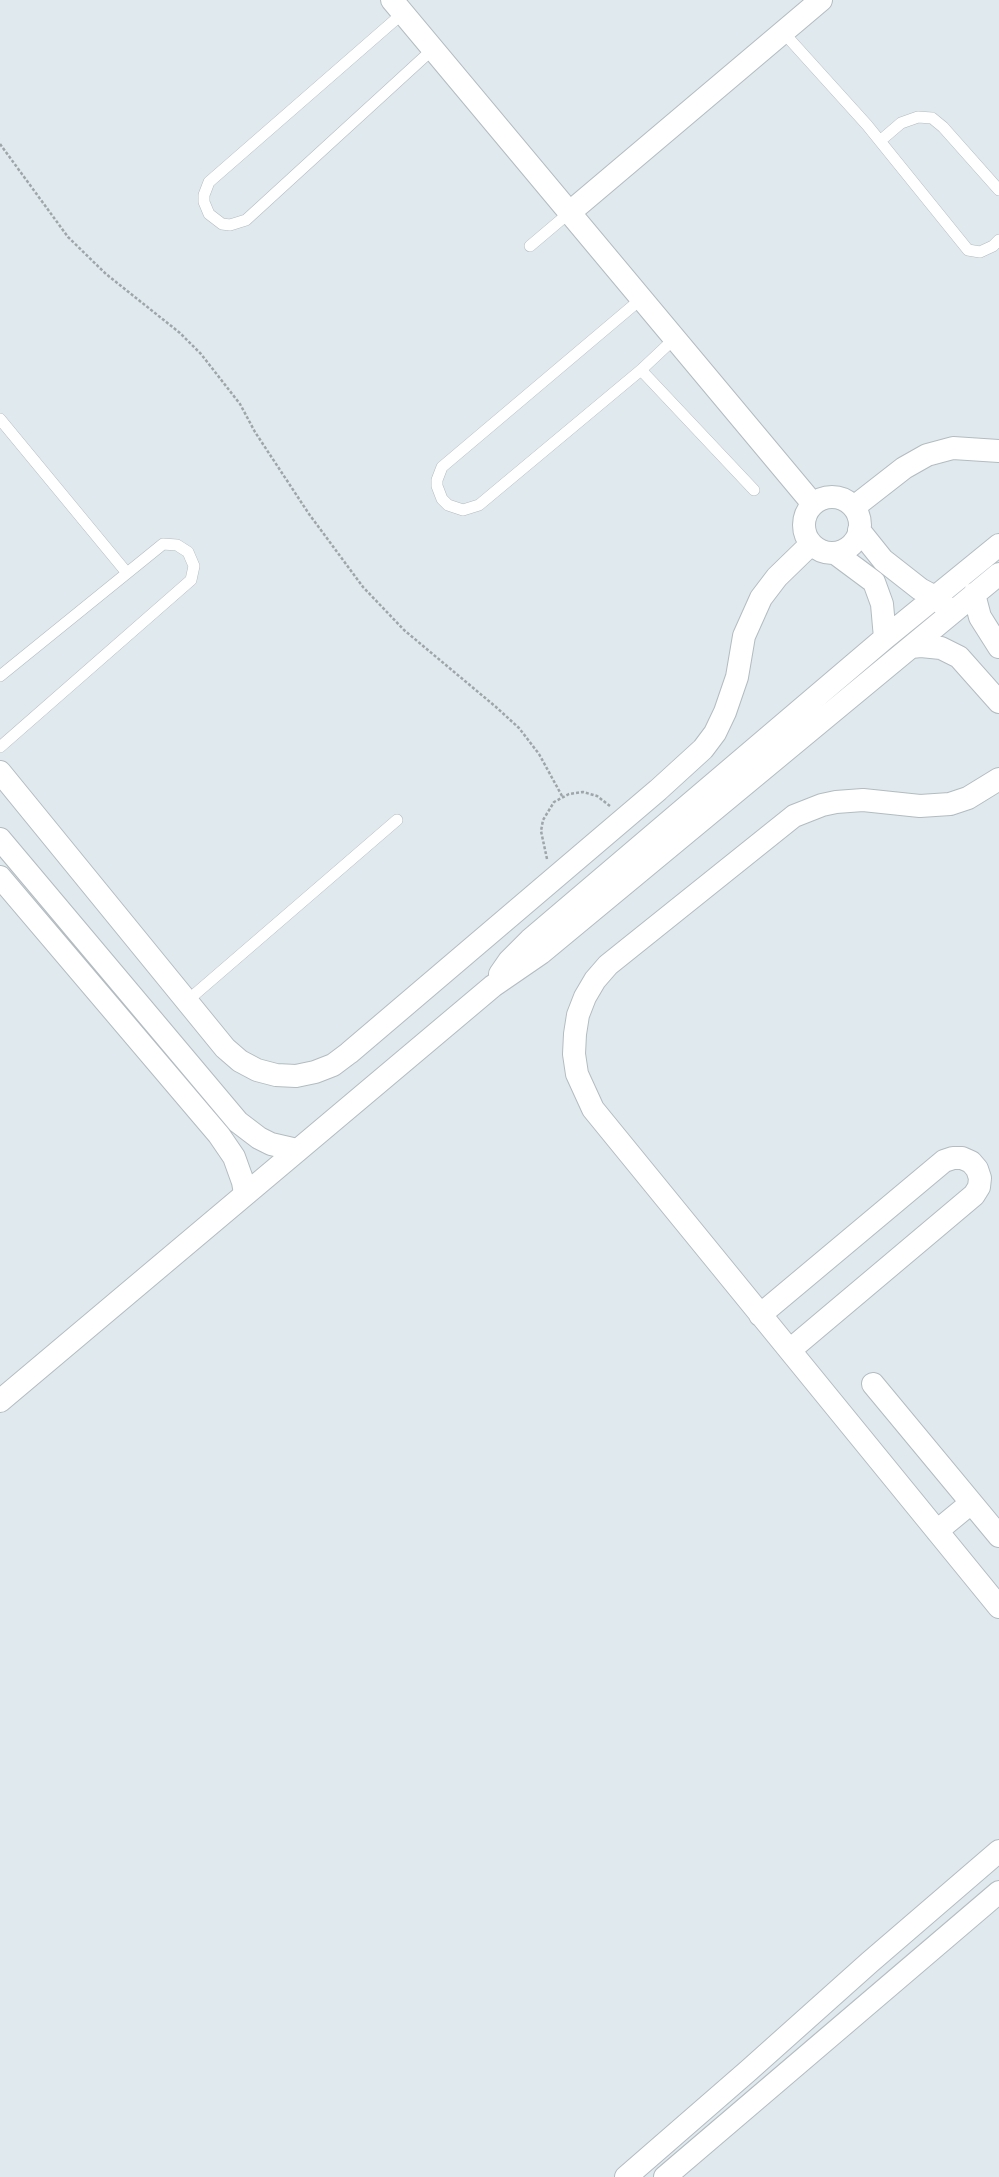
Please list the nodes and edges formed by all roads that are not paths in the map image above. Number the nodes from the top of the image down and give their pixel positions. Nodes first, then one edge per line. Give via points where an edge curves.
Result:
1 (821, 0) edge
2 (398, 7) edge
3 (783, 32) junction
4 (433, 49) junction
5 (880, 141) junction
6 (999, 190) edge
7 (569, 213) junction
8 (999, 240) edge
9 (530, 246) dead end
10 (641, 299) junction
11 (674, 339) junction
12 (641, 370) junction
13 (0, 419) edge
14 (999, 451) edge
15 (754, 490) dead end
16 (813, 504) junction
17 (854, 507) junction
18 (859, 530) junction
19 (812, 544) junction
20 (999, 545) edge
21 (835, 553) junction
22 (126, 573) junction
23 (999, 574) edge
24 (974, 594) junction
25 (936, 598) junction
26 (952, 613) junction
27 (885, 638) junction
28 (911, 647) junction
29 (999, 647) edge
30 (0, 676) edge
31 (999, 702) edge
32 (0, 747) edge
33 (0, 772) edge
34 (999, 778) edge
35 (397, 820) dead end
36 (0, 839) edge
37 (0, 877) edge
38 (492, 986) junction
39 (187, 1002) junction
40 (297, 1150) junction
41 (245, 1194) junction
42 (760, 1316) junction
43 (790, 1350) junction
44 (873, 1384) dead end
45 (0, 1401) edge
46 (971, 1502) junction
47 (937, 1531) junction
48 (999, 1536) edge
49 (999, 1607) edge
50 (999, 1851) edge
51 (999, 1892) edge
52 (626, 2177) edge
53 (665, 2177) edge

1 - 3 street
2 - 4 street
2 - 4 lane via 209,182 204,202 209,214 222,224 230,225 246,220
3 - 5 lane
3 - 7 street
4 - 7 street
5 - 6 lane via 901,123 918,117 932,118
5 - 8 lane via 968,250 980,252
7 - 9 lane
7 - 10 street
10 - 11 street
10 - 12 lane via 442,467 437,480 442,499 448,505 463,510 479,505
11 - 12 lane
11 - 16 street
12 - 15 lane
13 - 22 lane
14 - 17 street via 953,448 927,455 904,468
16 - 17 street via 828,497 837,497
16 - 19 street via 807,511 804,524 807,537
17 - 18 street via 860,521
18 - 21 street via 851,545
18 - 25 street via 883,560
19 - 21 street via 818,550
19 - 39 street via 777,577 761,598 744,636 732,694 716,733 689,762 626,817 349,1053 315,1072 296,1076 276,1075 257,1070 240,1061 225,1048
20 - 25 street
21 - 27 street via 874,582 882,604
22 - 30 lane
22 - 32 lane via 163,544 183,548 188,552 194,566 192,580
23 - 24 street
24 - 26 street
24 - 29 street via 980,617
25 - 26 street
25 - 27 street
26 - 28 street
27 - 38 street via 530,940 509,961
28 - 31 street via 941,648 959,657
28 - 38 street via 541,953
33 - 39 street
34 - 42 street via 968,798 950,804 920,806 863,800 822,805 805,811 774,831 608,965 585,997 578,1015 574,1054 577,1074 593,1110
35 - 39 lane
36 - 40 street via 238,1122 271,1144
37 - 41 street via 219,1135 234,1157
38 - 40 street
40 - 41 street
41 - 45 street
42 - 43 street
42 - 43 street via 944,1161 962,1158 974,1165 980,1178 979,1187 974,1195
43 - 47 street
44 - 46 street
46 - 47 street
46 - 48 street
47 - 49 street
50 - 52 street
51 - 53 street

